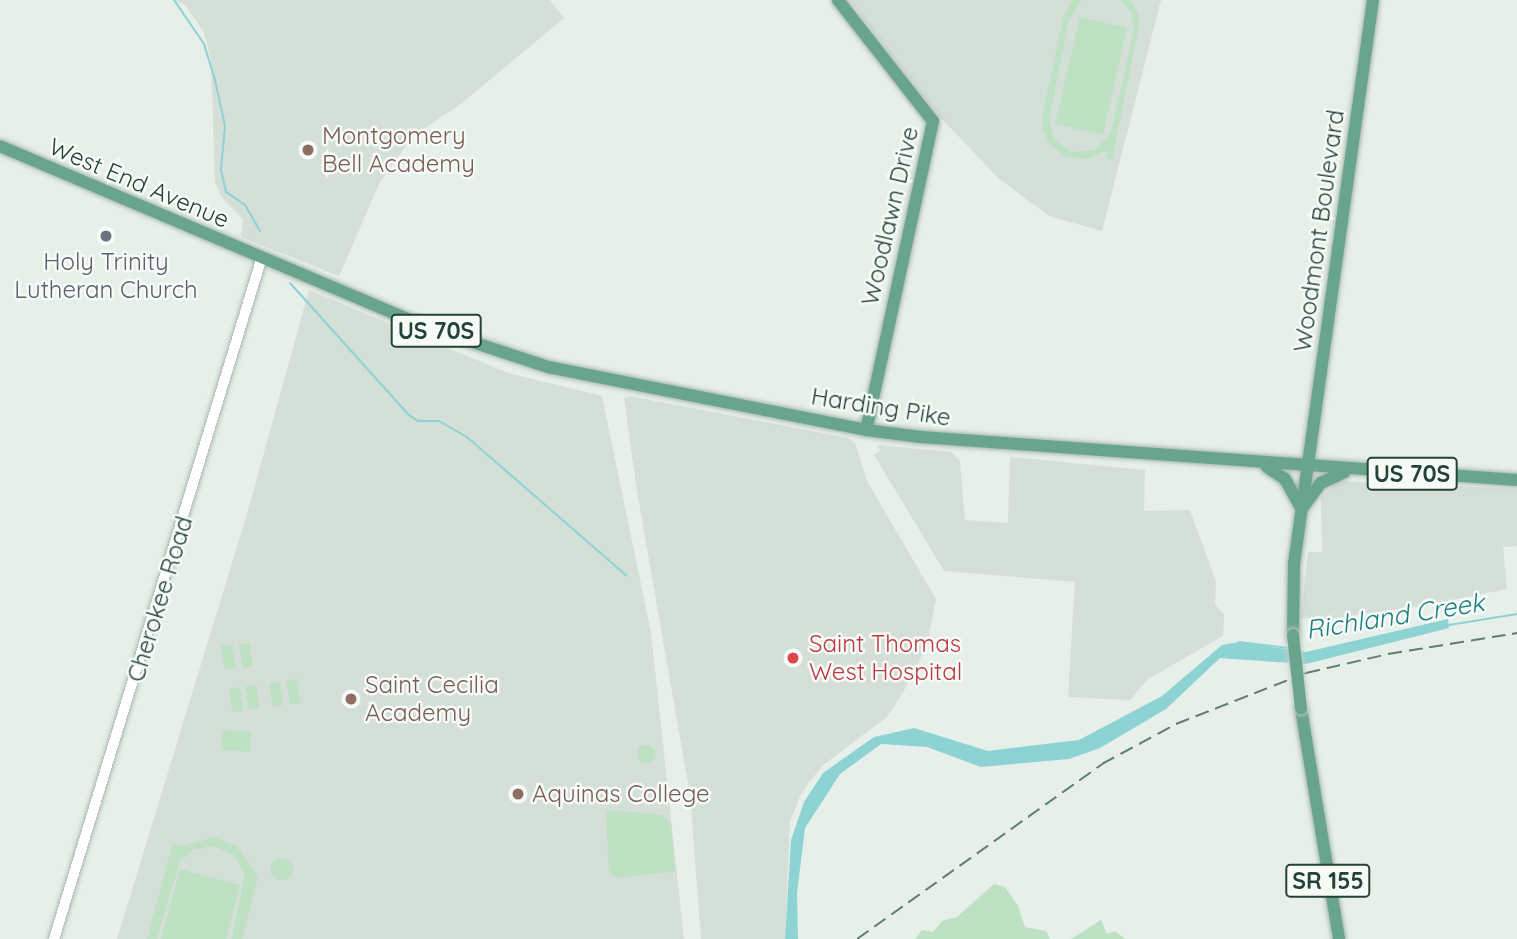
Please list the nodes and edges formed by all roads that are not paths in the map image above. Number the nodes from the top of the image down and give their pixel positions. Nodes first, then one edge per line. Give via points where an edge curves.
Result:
1 (838, 0) edge
2 (1373, 0) edge
3 (0, 146) edge
4 (262, 257) junction
5 (866, 430) junction
6 (1256, 464) junction
7 (1307, 468) junction
8 (1350, 471) junction
9 (1517, 480) edge
10 (1302, 509) junction
11 (54, 939) edge
12 (1339, 939) edge

1 - 5 main road, Woodlawn Drive via 933,121 926,135
2 - 7 main road, Woodmont Boulevard
3 - 4 main road, West End Avenue / US 70S
4 - 5 main road, Harding Pike / US 70S via 490,351 618,382
4 - 11 street, Cherokee Road
5 - 6 main road, Harding Pike / US 70S
6 - 7 main road, Harding Pike / US 70S
6 - 10 main road via 1284,479
7 - 8 main road, Harding Pike / US 70S
7 - 10 main road, SR 155
8 - 9 main road, Harding Pike / US 70S
8 - 10 main road via 1321,482
10 - 12 main road, SR 155, bridge via 1293,610 1301,709

